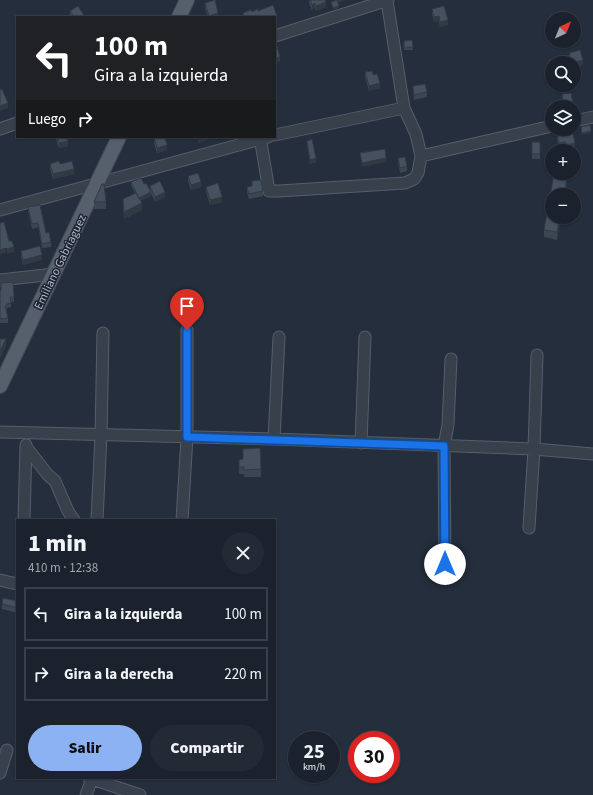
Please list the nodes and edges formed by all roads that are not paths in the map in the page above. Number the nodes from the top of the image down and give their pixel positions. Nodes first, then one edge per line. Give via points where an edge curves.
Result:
1 (187, 0) edge
2 (387, 0) edge
3 (179, 16) edge
4 (276, 36) edge
5 (404, 108) junction
6 (593, 117) edge
7 (581, 120) edge
8 (16, 124) edge
9 (545, 128) edge
10 (0, 129) edge
11 (276, 135) edge
12 (119, 138) edge
13 (263, 138) edge
14 (421, 156) junction
15 (97, 184) junction
16 (0, 210) edge
17 (54, 274) junction
18 (0, 280) edge
19 (187, 330) dead end
20 (103, 333) dead end
21 (279, 337) dead end
22 (365, 337) dead end
23 (537, 355) dead end
24 (451, 359) dead end
25 (0, 386) edge
26 (0, 432) edge
27 (27, 432) junction
28 (101, 435) junction
29 (187, 437) junction
30 (274, 439) junction
31 (361, 442) junction
32 (444, 446) junction
33 (26, 447) junction
34 (534, 448) junction
35 (593, 454) edge
36 (24, 519) edge
37 (73, 519) edge
38 (97, 519) edge
39 (182, 519) edge
40 (529, 528) dead end
41 (445, 564) dead end
42 (0, 580) edge
43 (16, 584) edge
44 (8, 751) edge
45 (0, 773) edge
46 (90, 779) edge
47 (93, 779) edge
48 (86, 795) edge
49 (140, 795) edge

1 - 3 main road
2 - 4 street
2 - 5 street
5 - 11 street
5 - 14 street via 416,134
6 - 7 street
8 - 10 street
9 - 14 street
12 - 15 main road, Emiliano Gabriaguez
13 - 14 street via 269,191 405,184 418,173
13 - 15 street
15 - 16 street
15 - 17 main road, Emiliano Gabriaguez
17 - 18 street
17 - 25 main road, Emiliano Gabriaguez
19 - 29 street
20 - 28 street
21 - 30 street
22 - 31 street
23 - 34 street
24 - 32 street via 448,425
26 - 27 street
27 - 28 street
27 - 33 street
28 - 29 street
28 - 38 street
29 - 30 street
29 - 39 street
30 - 31 street
31 - 32 street
32 - 34 street
32 - 41 street
33 - 36 street
33 - 37 street via 55,481
34 - 35 street
34 - 40 street
42 - 43 street
44 - 45 street
46 - 48 street
47 - 49 street

